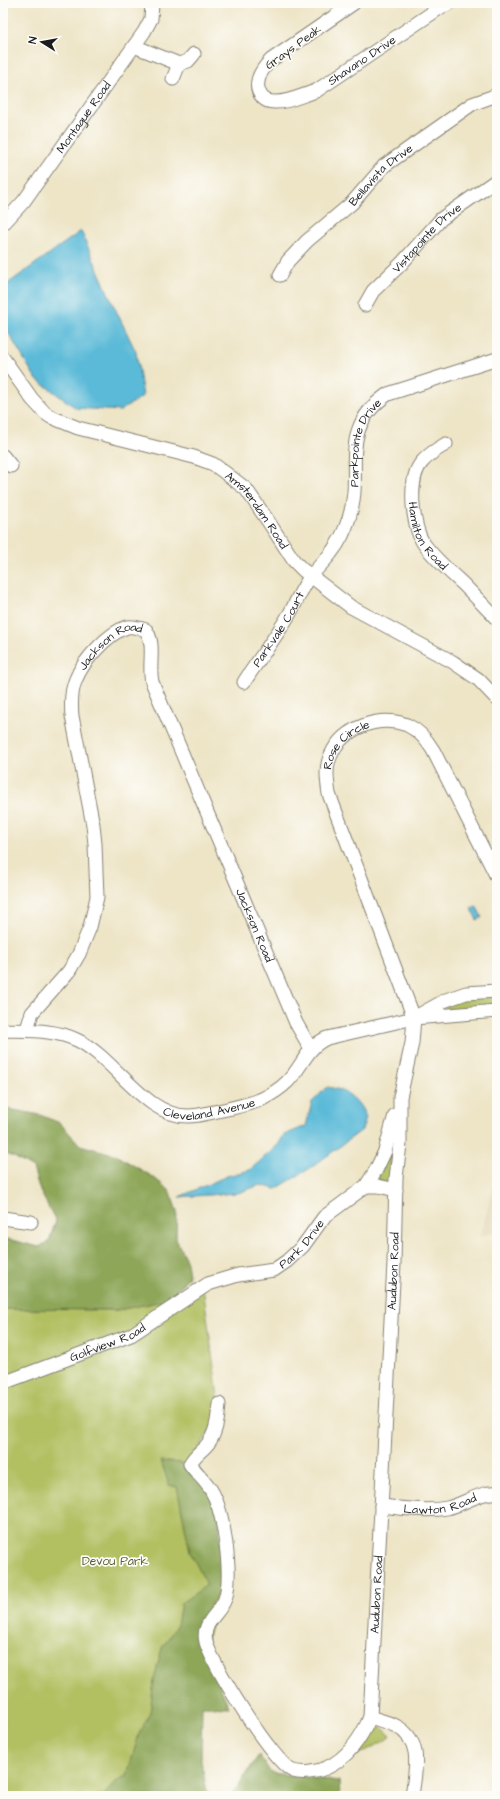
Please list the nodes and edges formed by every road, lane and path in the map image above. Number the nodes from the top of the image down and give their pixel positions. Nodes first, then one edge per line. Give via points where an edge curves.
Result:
1 (152, 3) edge
2 (354, 3) edge
3 (450, 3) edge
4 (134, 46) junction
5 (194, 54) dead end
6 (178, 64) junction
7 (173, 79) dead end
8 (497, 95) edge
9 (267, 102) joint
10 (497, 180) edge
11 (3, 224) edge
12 (280, 275) dead end
13 (365, 305) dead end
14 (3, 358) edge
15 (497, 359) edge
16 (446, 444) dead end
17 (310, 576) junction
18 (497, 619) edge
19 (244, 682) dead end
20 (497, 699) edge
21 (497, 877) edge
22 (497, 991) edge
23 (497, 1011) edge
24 (414, 1018) junction
25 (27, 1029) junction
26 (3, 1030) edge
27 (311, 1048) junction
28 (400, 1097) junction
29 (366, 1186) junction
30 (396, 1190) junction
31 (3, 1218) edge
32 (31, 1222) dead end
33 (203, 1288) joint
34 (3, 1383) edge
35 (219, 1404) dead end
36 (497, 1493) edge
37 (381, 1506) junction
38 (370, 1717) junction
39 (412, 1796) edge

1 - 4 street, Montague Road via 149,23
2 - 9 street, Grays Peak via 271,60 261,70 257,88
3 - 9 street, Shavano Drive via 316,91 275,103
4 - 6 street
4 - 11 street, Montague Road via 24,201
5 - 6 street via 188,61
6 - 7 street
8 - 12 street, Bellavista Drive via 472,104 384,166 352,203 288,261
10 - 13 street, Vistapointe Drive via 441,219 373,291
14 - 17 street, Amsterdam Road via 32,399 51,417 78,428 213,464 246,489 294,561
15 - 17 street, Parkpointe Drive via 388,394 367,412 357,433 354,503 349,520 331,553
16 - 18 street, Hamilton Road via 426,458 417,470 412,497 416,526 424,544
17 - 19 street, Parkvale Court via 290,613
17 - 20 street, Amsterdam Road via 351,607 453,662 478,679
21 - 24 street, Rose Circle via 433,750 427,740 415,730 406,725 384,722 367,724 345,736 333,750 326,776 329,794
22 - 24 street via 466,993 446,1000
23 - 24 street
24 - 27 street, Cleveland Avenue via 327,1038
24 - 28 street, Audubon Road via 412,1043
25 - 26 street, Cleveland Avenue
25 - 27 street, Cleveland Avenue via 58,1034 82,1043 154,1104 165,1111 189,1116 240,1106 268,1096 287,1082
25 - 27 street, Jackson Road via 32,1013 69,971 80,954 92,922 97,897 93,825 72,716 75,680 89,656 97,648 127,627 133,627 146,630 149,635 152,682 296,1023
28 - 29 street, Park Drive via 385,1151
28 - 30 street, Audubon Road via 400,1144
29 - 30 street
29 - 33 street, Park Drive via 324,1216 303,1246 287,1262 274,1270 238,1275
30 - 37 street, Audubon Road
31 - 32 street
33 - 34 street, Golfview Road via 131,1336
35 - 38 street, Audubon Road via 218,1418 210,1440 193,1457 190,1464 212,1491 220,1509 225,1536 228,1586 225,1600 208,1624 206,1641 213,1661 273,1754 293,1771 308,1772 326,1768 357,1743
36 - 37 street, Lawton Road via 454,1507
37 - 38 street, Audubon Road
38 - 39 street via 396,1726 404,1732 416,1749 417,1761

